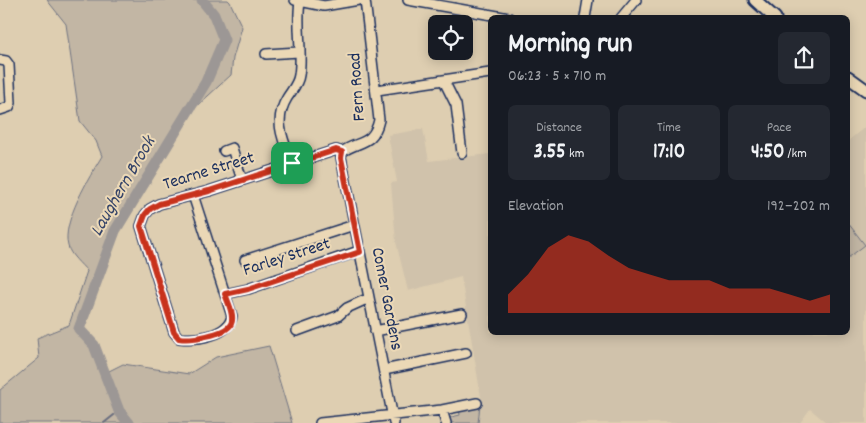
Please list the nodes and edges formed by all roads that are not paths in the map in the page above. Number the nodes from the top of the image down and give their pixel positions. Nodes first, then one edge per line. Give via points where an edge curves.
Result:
1 (359, 0) edge
2 (365, 0) edge
3 (408, 0) edge
4 (588, 0) edge
5 (636, 0) edge
6 (754, 0) edge
7 (297, 1) edge
8 (452, 4) edge
9 (497, 15) edge
10 (586, 15) edge
11 (624, 15) edge
12 (772, 15) edge
13 (299, 52) junction
14 (265, 55) dead end
15 (0, 60) edge
16 (488, 74) edge
17 (850, 78) edge
18 (444, 81) junction
19 (377, 90) junction
20 (866, 90) edge
21 (0, 110) edge
22 (224, 151) dead end
23 (342, 152) junction
24 (462, 153) dead end
25 (292, 163) junction
26 (242, 180) junction
27 (194, 195) junction
28 (354, 225) junction
29 (360, 252) junction
30 (245, 260) dead end
31 (225, 294) junction
32 (369, 298) junction
33 (462, 314) dead end
34 (297, 331) dead end
35 (375, 332) junction
36 (466, 353) dead end
37 (384, 370) junction
38 (477, 403) dead end
39 (442, 410) junction
40 (394, 419) edge
41 (320, 423) edge
42 (446, 423) edge

1 - 7 street via 324,6
2 - 19 street, Fern Road
3 - 8 street
4 - 10 street
5 - 11 street
6 - 12 main road
7 - 13 street
8 - 9 street
13 - 14 street
13 - 25 street via 298,82 280,113 280,131
15 - 21 street via 10,65 12,103
16 - 18 street
17 - 20 main road
18 - 19 street
18 - 24 street via 456,105
19 - 23 street, Fern Road via 377,130 366,142
22 - 26 street via 232,148
23 - 25 street, Tearne Street via 336,150
23 - 28 street, Comer Gardens
25 - 26 street, Tearne Street
26 - 27 street, Tearne Street
27 - 31 street
27 - 31 street, Tearne Street via 150,209 141,226 174,332 179,338 216,334 231,324 232,316
28 - 29 street, Comer Gardens
28 - 30 street
29 - 31 street, Farley Street
29 - 32 street, Comer Gardens
32 - 34 street via 338,316
32 - 35 street, Comer Gardens
33 - 35 street
35 - 37 street, Comer Gardens
36 - 37 street
37 - 40 street, Comer Gardens
38 - 39 street
39 - 40 street
39 - 42 street
40 - 41 street

